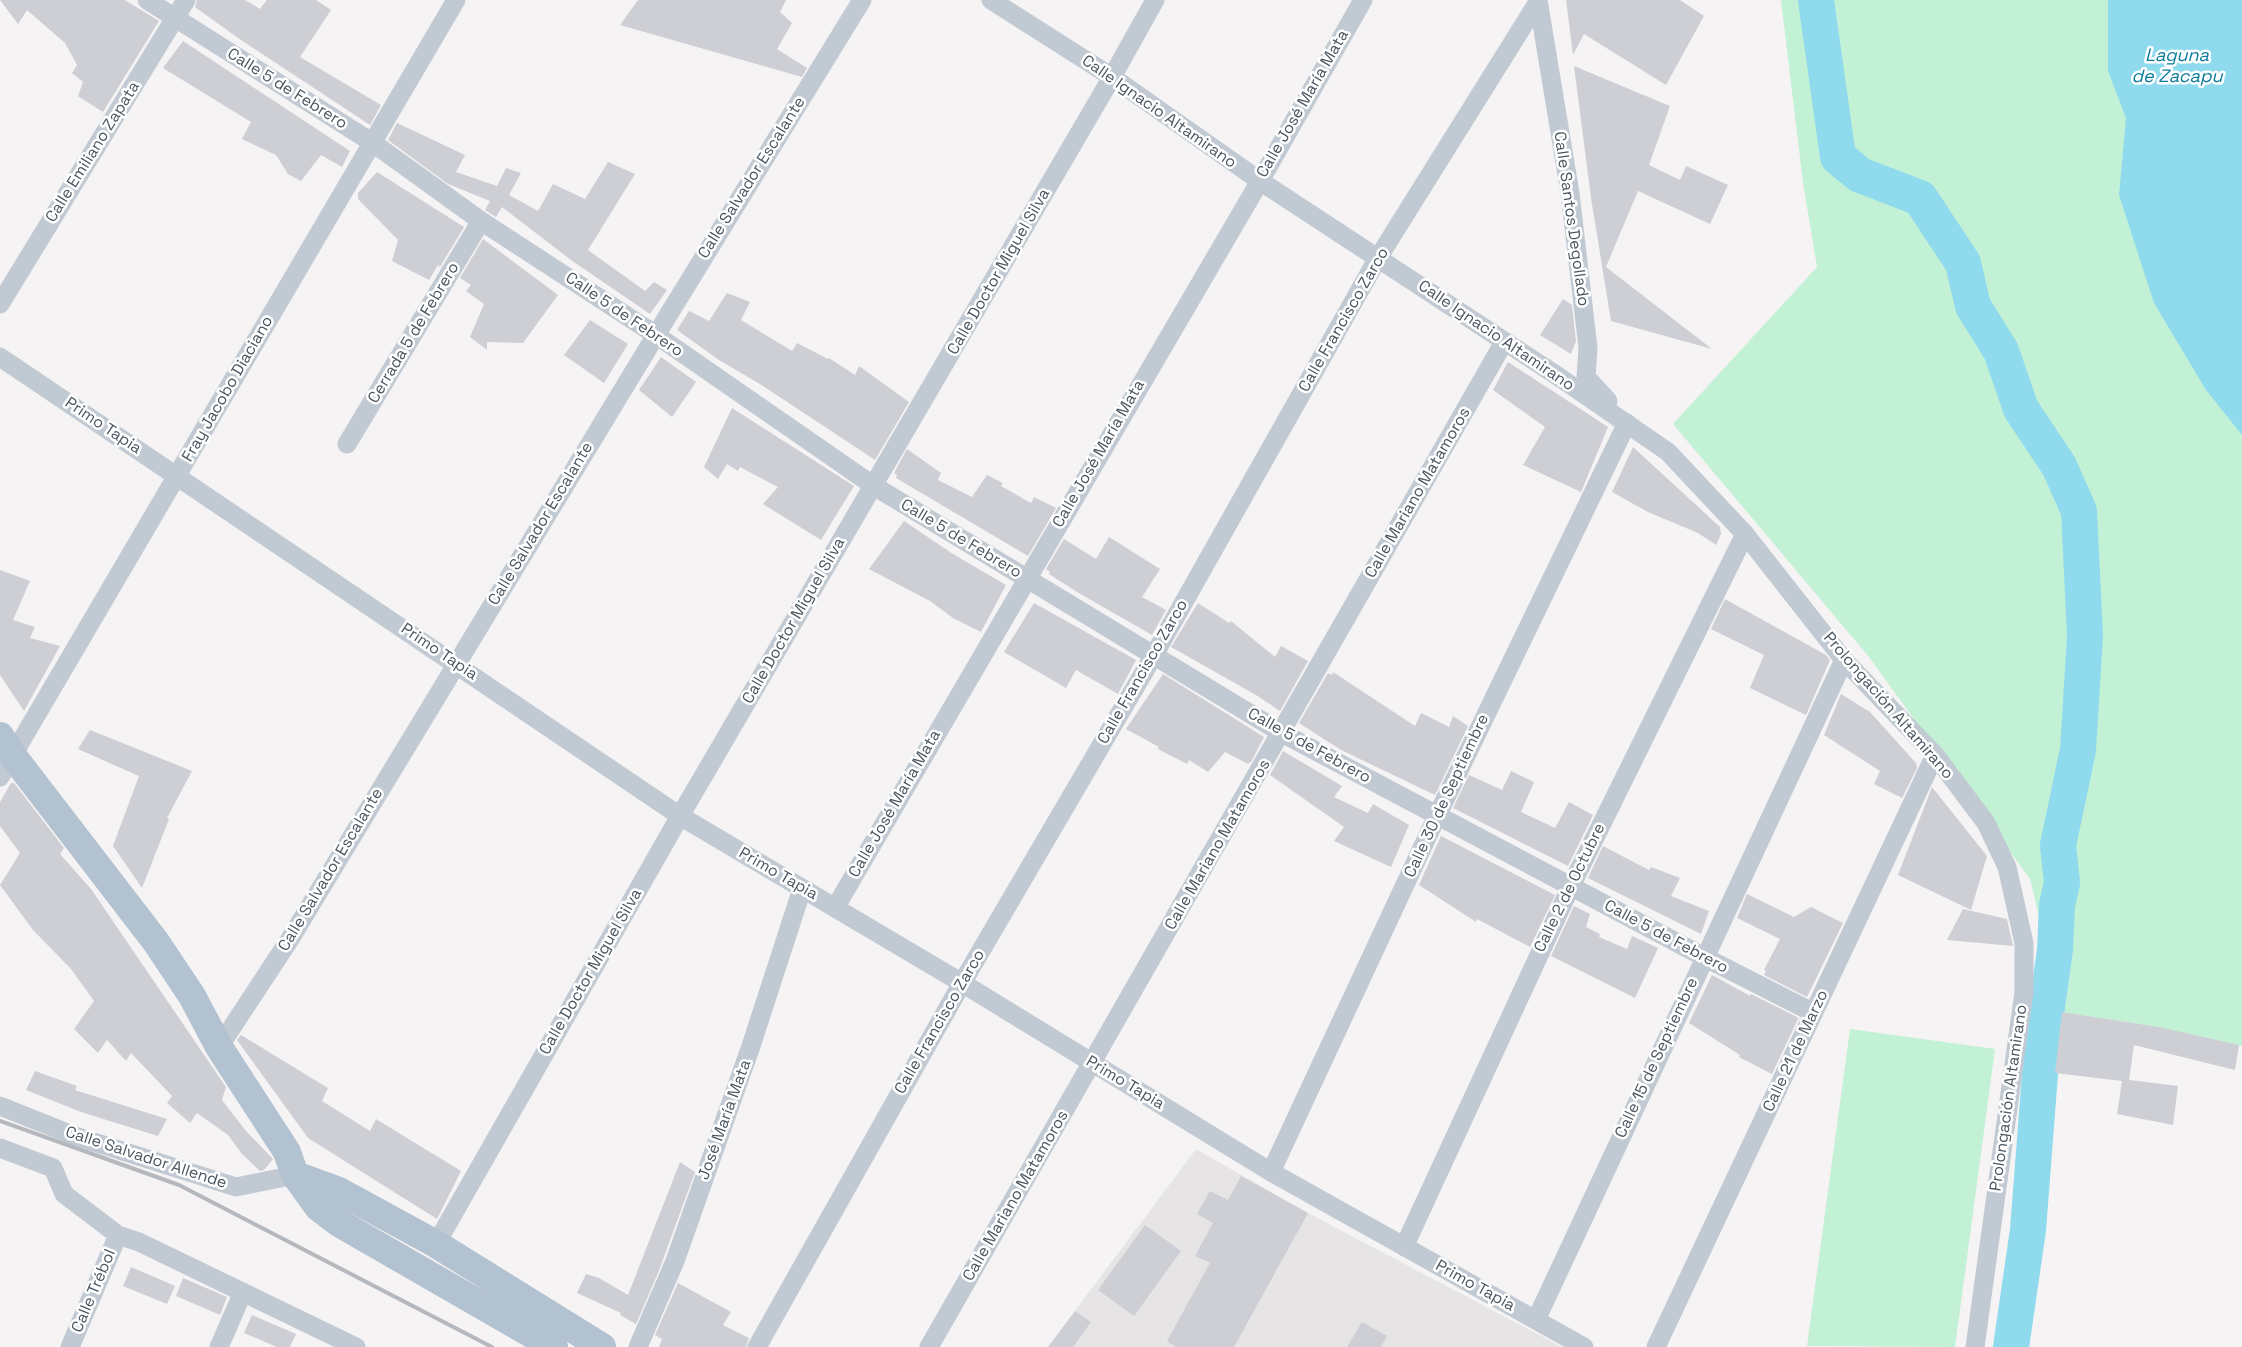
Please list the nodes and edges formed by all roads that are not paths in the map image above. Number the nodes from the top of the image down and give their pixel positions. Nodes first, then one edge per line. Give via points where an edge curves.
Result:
1 (147, 0) edge
2 (186, 0) edge
3 (456, 0) edge
4 (862, 0) edge
5 (991, 0) edge
6 (1155, 0) edge
7 (1363, 0) edge
8 (1538, 1) edge
9 (175, 18) junction
10 (1112, 77) junction
11 (372, 143) junction
12 (1260, 181) junction
13 (481, 221) junction
14 (1378, 258) junction
15 (0, 304) edge
16 (656, 335) junction
17 (1504, 342) junction
18 (0, 357) edge
19 (1559, 377) junction
20 (1586, 377) junction
21 (1627, 423) junction
22 (348, 444) dead end
23 (177, 476) junction
24 (874, 486) junction
25 (1745, 534) junction
26 (1027, 578) junction
27 (1154, 655) junction
28 (1844, 660) junction
29 (457, 664) junction
30 (1282, 733) junction
31 (1935, 755) junction
32 (4, 756) edge
33 (680, 816) junction
34 (1437, 816) junction
35 (1571, 886) junction
36 (802, 889) junction
37 (835, 908) junction
38 (1704, 958) junction
39 (962, 983) junction
40 (1814, 1013) junction
41 (219, 1047) junction
42 (1093, 1064) junction
43 (0, 1106) edge
44 (0, 1148) edge
45 (1271, 1172) junction
46 (295, 1175) junction
47 (118, 1236) junction
48 (436, 1244) junction
49 (1404, 1247) junction
50 (243, 1292) junction
51 (1536, 1320) junction
52 (70, 1347) edge
53 (220, 1347) edge
54 (356, 1347) edge
55 (554, 1347) edge
56 (602, 1347) edge
57 (638, 1347) edge
58 (758, 1347) edge
59 (929, 1347) edge
60 (1584, 1347) edge
61 (1656, 1347) edge
62 (1975, 1347) edge

1 - 9 street, Calle 5 de Febrero
2 - 9 street, Calle Emiliano Zapata
3 - 11 street, Fray Jacobo Diaciano
4 - 16 street, Calle Salvador Escalante
5 - 10 street, Calle Ignacio Altamirano
6 - 10 street, Calle Doctor Miguel Silva
7 - 12 street, Calle José María Mata
8 - 14 street, Calle Francisco Zarco
8 - 20 street, Calle Santos Degollado via 1570,193 1588,348
9 - 11 street, Calle 5 de Febrero
9 - 15 street, Calle Emiliano Zapata
10 - 12 street, Calle Ignacio Altamirano
10 - 24 street, Calle Doctor Miguel Silva
11 - 13 street, Calle 5 de Febrero
11 - 23 street, Fray Jacobo Diaciano
12 - 14 street, Calle Ignacio Altamirano
12 - 26 street, Calle José María Mata
13 - 16 street, Calle 5 de Febrero
13 - 22 street, Cerrada 5 de Febrero
14 - 17 street, Calle Ignacio Altamirano
14 - 27 street, Calle Francisco Zarco
16 - 24 street, Calle 5 de Febrero
16 - 29 street, Calle Salvador Escalante
17 - 19 street, Calle Ignacio Altamirano
17 - 30 street, Calle Mariano Matamoros
18 - 23 street, Primo Tapia
19 - 20 street
19 - 21 street, Calle Ignacio Altamirano
20 - 21 street
21 - 25 street, Prolongación Altamirano via 1668,452
21 - 34 street, Calle 30 de Septiembre
23 - 29 street, Primo Tapia
23 - 32 street, Fray Jacobo Diaciano
24 - 26 street, Calle 5 de Febrero
24 - 33 street, Calle Doctor Miguel Silva
25 - 28 street, Prolongación Altamirano
25 - 35 street, Calle 2 de Octubre
26 - 27 street, Calle 5 de Febrero
26 - 37 street, Calle José María Mata
27 - 30 street, Calle 5 de Febrero
27 - 39 street, Calle Francisco Zarco
28 - 31 street, Prolongación Altamirano
28 - 38 street, Calle 15 de Septiembre
29 - 33 street, Primo Tapia
29 - 41 street, Calle Salvador Escalante via 290,939
30 - 34 street, Calle 5 de Febrero
30 - 42 street, Calle Mariano Matamoros
31 - 40 street, Calle 21 de Marzo
31 - 62 street, Prolongación Altamirano via 1986,823 2007,867 2024,943 2024,992
32 - 41 main road via 156,942 192,996
33 - 36 street, Primo Tapia
33 - 48 street, Calle Doctor Miguel Silva
34 - 35 street, Calle 5 de Febrero
34 - 45 street, Calle 30 de Septiembre
35 - 38 street, Calle 5 de Febrero
35 - 49 street, Calle 2 de Octubre
36 - 37 street, Primo Tapia
36 - 57 street, José María Mata via 752,1046 678,1252
37 - 39 street, Primo Tapia
38 - 40 street, Calle 5 de Febrero
38 - 51 street, Calle 15 de Septiembre
39 - 42 street, Primo Tapia
39 - 58 street, Calle Francisco Zarco
40 - 61 street, Calle 21 de Marzo
41 - 46 main road via 286,1152
42 - 45 street, Primo Tapia
42 - 59 street, Calle Mariano Matamoros
43 - 46 street, Calle Salvador Allende via 74,1136 236,1187
44 - 47 street via 53,1168 64,1194
45 - 49 street, Primo Tapia
46 - 48 main road via 339,1191
46 - 55 main road via 318,1207 339,1223
47 - 50 street via 139,1242
47 - 52 street, Calle Trébol
48 - 56 main road
49 - 51 street, Primo Tapia
50 - 53 street
50 - 54 street
51 - 60 street, Primo Tapia

